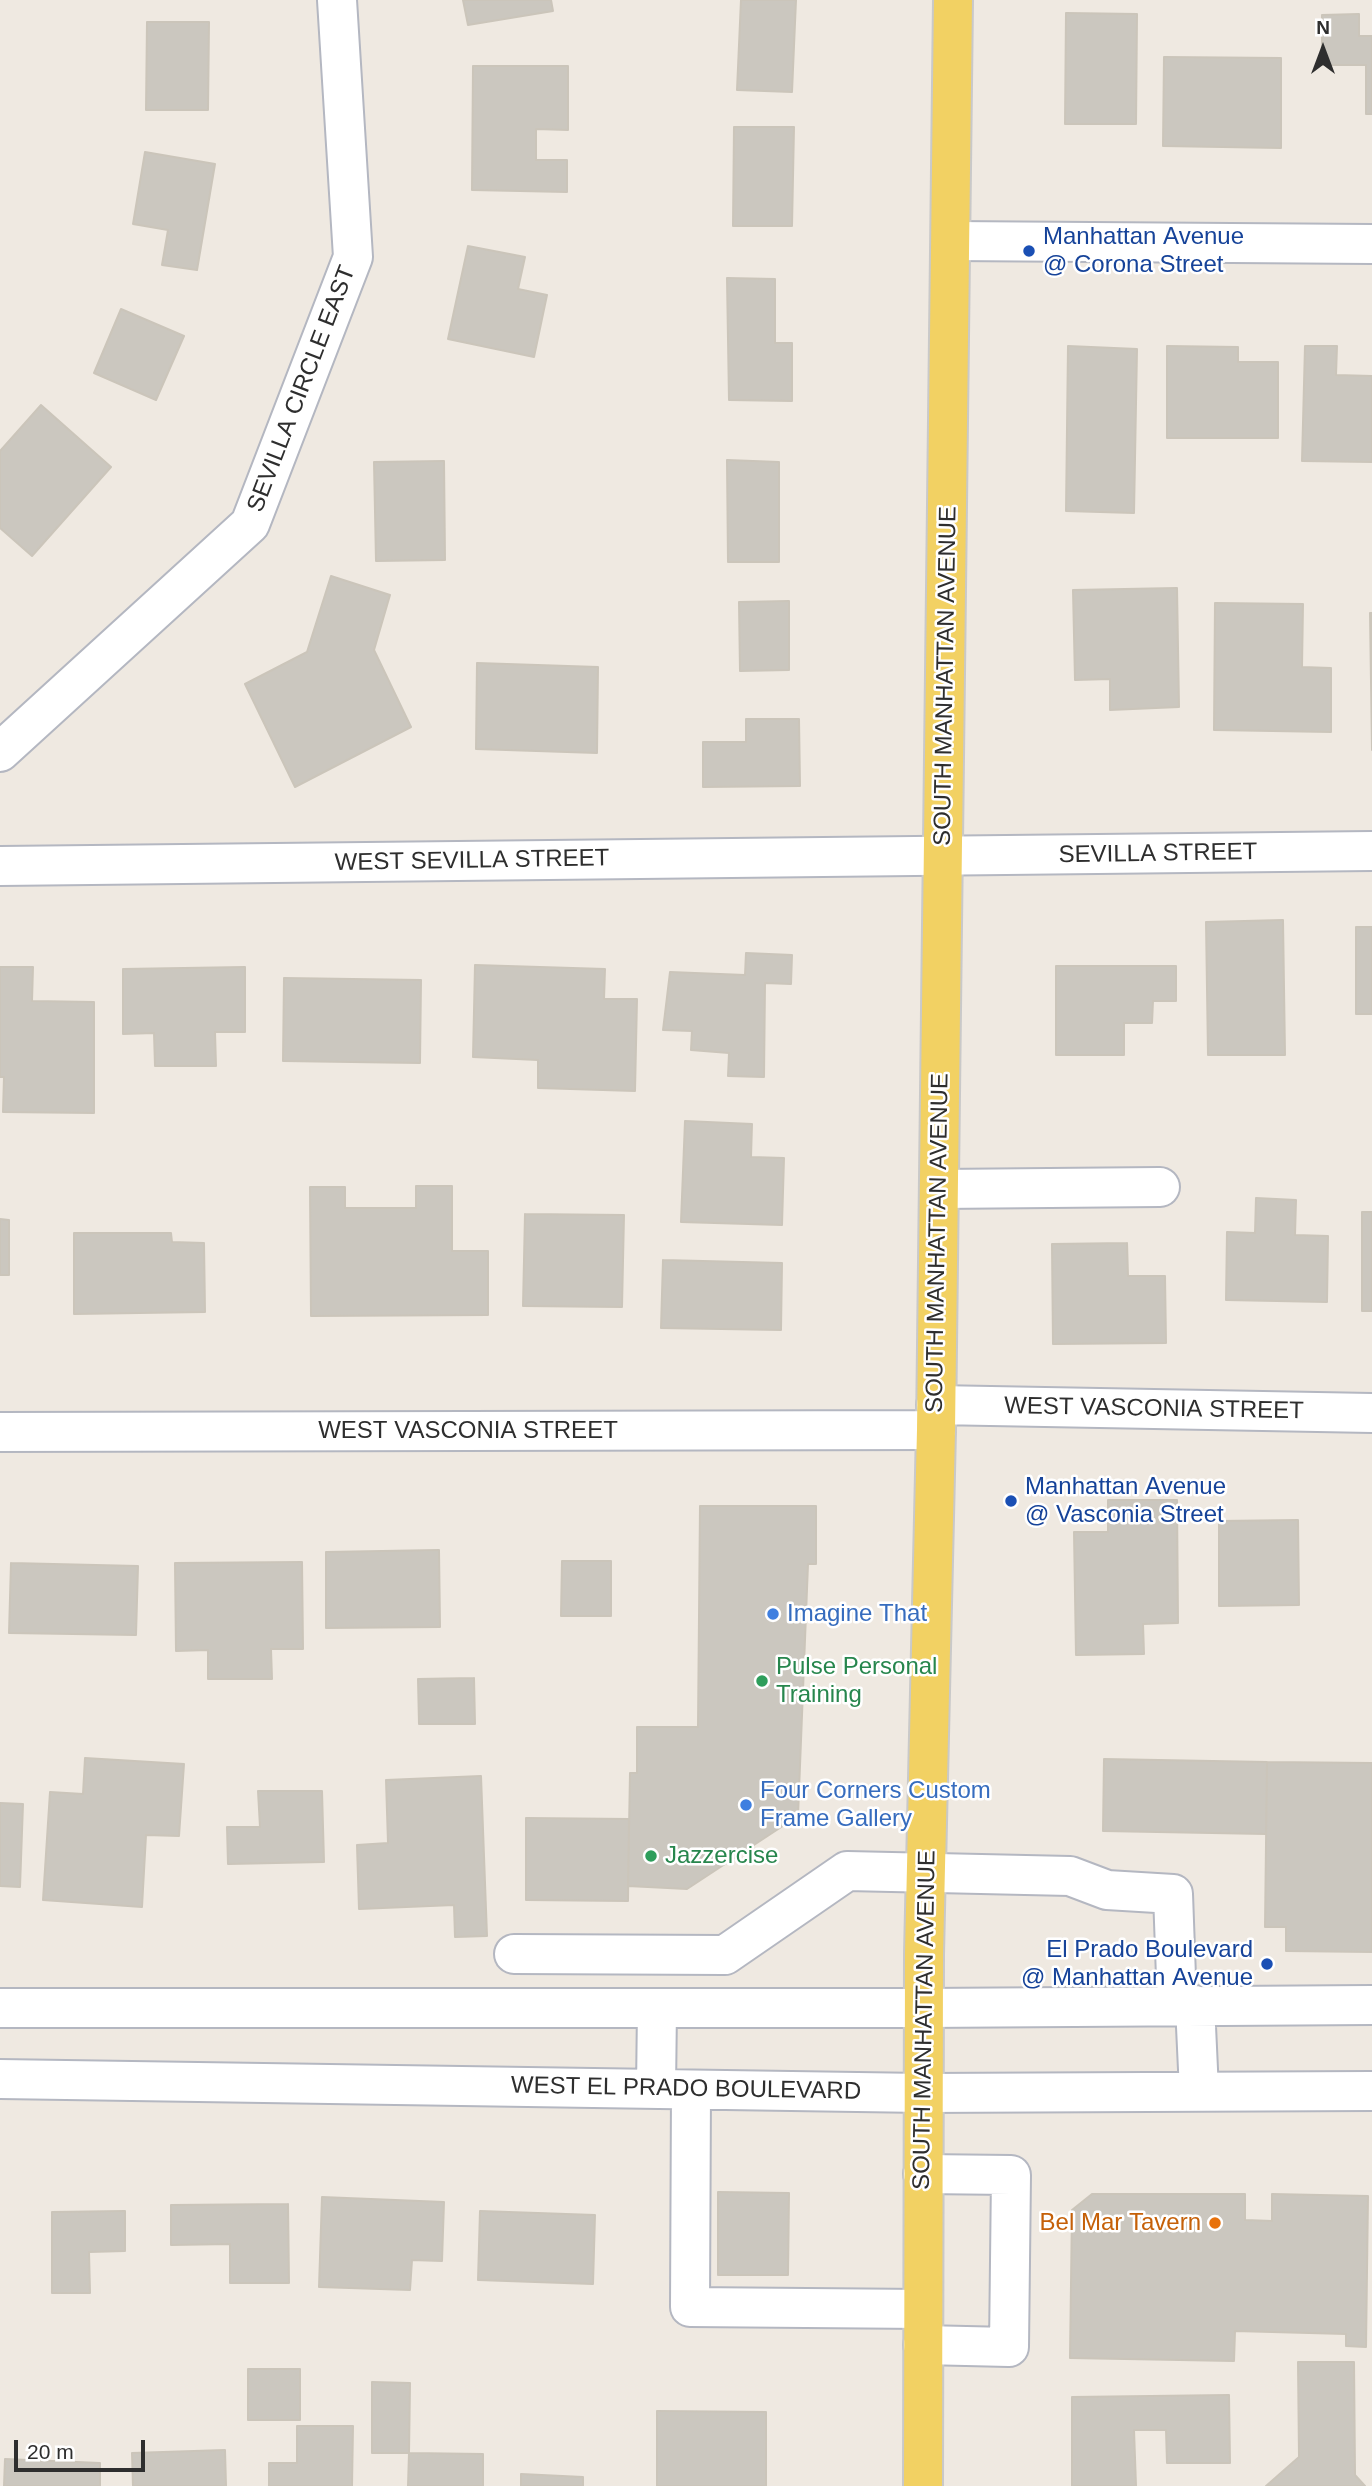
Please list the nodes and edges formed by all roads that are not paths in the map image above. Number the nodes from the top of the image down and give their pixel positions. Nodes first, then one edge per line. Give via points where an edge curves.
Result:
1 (337, 0) edge
2 (953, 0) edge
3 (951, 241) junction
4 (1372, 244) edge
5 (0, 752) edge
6 (1372, 851) edge
7 (944, 856) junction
8 (0, 866) edge
9 (1160, 1188) dead end
10 (939, 1189) junction
11 (1372, 1413) edge
12 (936, 1418) junction
13 (0, 1432) edge
14 (926, 1873) junction
15 (514, 1954) dead end
16 (725, 1955) junction
17 (1186, 2005) junction
18 (1372, 2005) edge
19 (0, 2008) edge
20 (657, 2008) junction
21 (724, 2008) junction
22 (924, 2008) junction
23 (0, 2079) edge
24 (674, 2090) junction
25 (1199, 2091) junction
26 (1372, 2091) edge
27 (923, 2093) junction
28 (923, 2174) junction
29 (923, 2327) junction
30 (923, 2486) edge

1 - 5 street, SEVILLA CIRCLE EAST via 353,257 250,524
2 - 3 main road, SOUTH MANHATTAN AVENUE
3 - 4 street
3 - 7 main road, SOUTH MANHATTAN AVENUE
6 - 7 street, SEVILLA STREET
7 - 8 street, WEST SEVILLA STREET
7 - 10 main road, SOUTH MANHATTAN AVENUE
9 - 10 street
10 - 12 main road, SOUTH MANHATTAN AVENUE
11 - 12 street, WEST VASCONIA STREET
12 - 13 street, WEST VASCONIA STREET
12 - 14 main road, SOUTH MANHATTAN AVENUE
14 - 16 street via 847,1871
14 - 17 street via 1070,1876 1107,1890 1173,1894
14 - 22 main road, SOUTH MANHATTAN AVENUE
15 - 16 street
16 - 21 street
17 - 18 street
17 - 22 street
17 - 25 street
19 - 20 street
20 - 21 street
20 - 24 street
21 - 22 street
22 - 27 main road, SOUTH MANHATTAN AVENUE
23 - 24 street, WEST EL PRADO BOULEVARD
24 - 27 street, WEST EL PRADO BOULEVARD
24 - 29 street via 690,2307
25 - 26 street, WEST EL PRADO BOULEVARD
25 - 27 street, WEST EL PRADO BOULEVARD
27 - 28 main road, SOUTH MANHATTAN AVENUE
28 - 29 main road, SOUTH MANHATTAN AVENUE
28 - 29 street via 1011,2175 1009,2347
29 - 30 main road, SOUTH MANHATTAN AVENUE

